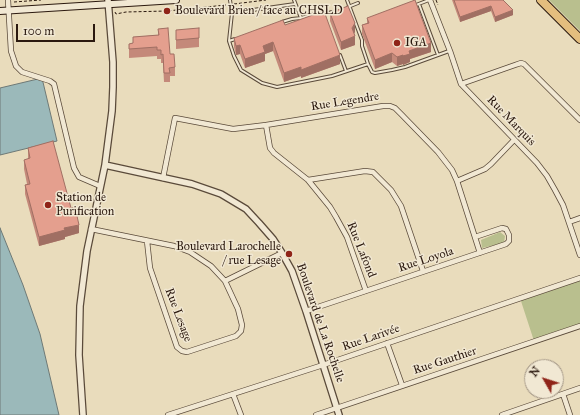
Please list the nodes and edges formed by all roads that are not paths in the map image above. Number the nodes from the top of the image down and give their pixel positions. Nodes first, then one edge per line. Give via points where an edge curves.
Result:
1 (176, 0) edge
2 (230, 0) edge
3 (294, 0) edge
4 (347, 0) edge
5 (430, 0) edge
6 (541, 0) edge
7 (8, 1) edge
8 (148, 1) edge
9 (108, 2) edge
10 (127, 2) edge
11 (358, 3) dead end
12 (295, 4) junction
13 (419, 4) junction
14 (349, 6) junction
15 (342, 8) edge
16 (410, 8) edge
17 (0, 11) edge
18 (9, 11) junction
19 (336, 11) edge
20 (232, 13) junction
21 (302, 18) junction
22 (278, 24) edge
23 (362, 26) edge
24 (357, 28) junction
25 (241, 37) edge
26 (580, 39) edge
27 (229, 41) junction
28 (338, 49) edge
29 (450, 51) junction
30 (438, 55) junction
31 (368, 64) junction
32 (346, 71) junction
33 (461, 84) junction
34 (580, 120) edge
35 (266, 125) junction
36 (514, 140) junction
37 (105, 166) junction
38 (163, 178) junction
39 (308, 180) junction
40 (457, 181) junction
41 (100, 186) junction
42 (580, 218) edge
43 (569, 222) junction
44 (91, 229) junction
45 (475, 237) junction
46 (147, 241) junction
47 (282, 252) junction
48 (480, 253) junction
49 (580, 255) edge
50 (423, 271) junction
51 (580, 278) edge
52 (225, 281) junction
53 (366, 290) junction
54 (306, 311) junction
55 (580, 326) edge
56 (387, 343) junction
57 (323, 365) junction
58 (402, 385) junction
59 (580, 388) edge
60 (233, 394) junction
61 (564, 394) edge
62 (564, 397) edge
63 (548, 399) edge
64 (337, 408) junction
65 (83, 415) edge
66 (168, 415) edge
67 (241, 415) edge
68 (316, 415) edge
69 (339, 415) edge
70 (502, 415) edge
71 (570, 415) edge

1 - 8 main road
2 - 20 lane
3 - 12 lane
4 - 14 lane
5 - 13 lane
5 - 29 street, Rue Marquis
6 - 26 highway
7 - 18 street
8 - 10 main road
9 - 10 main road
9 - 18 main road
9 - 37 street via 113,87
11 - 14 lane
12 - 20 lane
12 - 21 lane
13 - 16 lane
13 - 30 lane
14 - 15 lane
14 - 24 lane
17 - 18 main road
18 - 41 street via 11,51 16,66 22,72 54,84 74,168 79,177
19 - 21 lane via 321,12
20 - 27 lane
21 - 22 lane
23 - 24 lane
24 - 31 lane
25 - 27 lane
27 - 32 lane via 241,70 262,83 277,87
28 - 32 lane
29 - 30 lane
29 - 33 street, Rue Marquis
30 - 31 lane via 405,67 375,73
31 - 32 lane
33 - 34 street via 520,63 524,64
33 - 36 street, Rue Marquis
35 - 38 street, Rue Legendre via 233,129 176,118
35 - 39 street, Rue Lafond via 270,148
35 - 40 street, Rue Legendre via 390,106 395,108 438,152
36 - 40 street via 485,169
36 - 43 street, Rue Marquis via 547,176
37 - 38 street, Boulevard de La Rochelle
37 - 41 street
38 - 47 street, Boulevard de La Rochelle via 221,194 246,209
39 - 50 street via 373,172 399,202
39 - 53 street, Rue Lafond via 330,208 347,237
40 - 45 street, Rue Legendre
41 - 44 street
42 - 43 street
43 - 49 street, Rue Marquis
44 - 46 street, Rue Lesage
44 - 65 street via 80,306 79,354
45 - 48 street, Rue Legendre
45 - 48 street, Rue Loyola via 502,228 506,229 509,235 506,244
46 - 52 street, Rue Lesage via 190,252 211,266
46 - 52 street, Rue Lesage via 150,268 177,347 182,351 187,352 236,336 241,331 238,309
47 - 52 street
47 - 54 street, Boulevard de La Rochelle via 292,271
48 - 50 street, Rue Loyola
50 - 53 street, Rue Loyola
51 - 56 street, Rue Larivée
53 - 54 street, Rue Loyola
54 - 57 street, Boulevard de La Rochelle
55 - 58 street, Rue Gauthier
56 - 57 street, Rue Larivée
56 - 58 street
57 - 60 street, Rue Larivée
57 - 64 street, Boulevard de La Rochelle
58 - 64 street, Rue Gauthier
59 - 61 street
60 - 66 street, Rue Larivée
60 - 67 street
62 - 71 street
63 - 70 street
64 - 68 street, Rue Gauthier
64 - 69 street, Boulevard de La Rochelle

